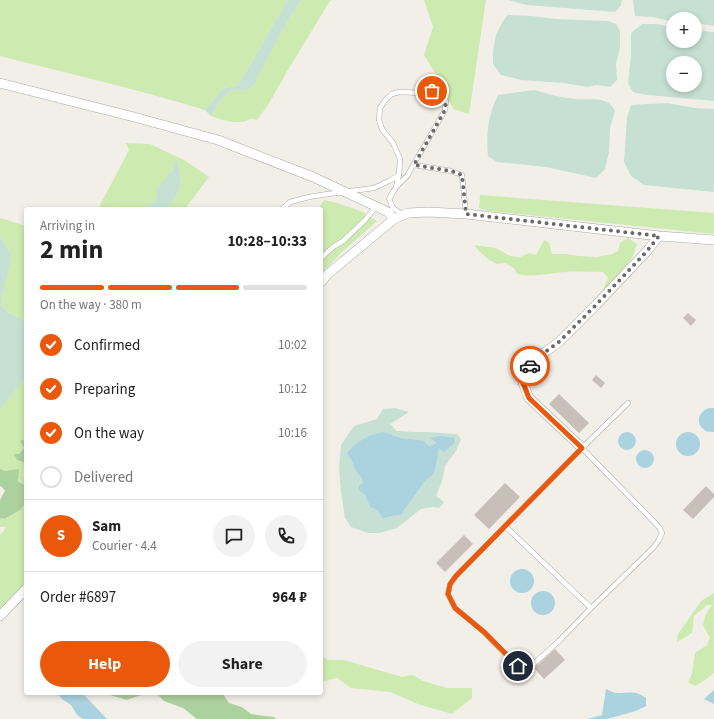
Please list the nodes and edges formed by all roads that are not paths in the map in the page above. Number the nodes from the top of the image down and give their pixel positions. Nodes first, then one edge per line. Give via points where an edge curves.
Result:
1 (0, 84) edge
2 (414, 165) junction
3 (399, 175) junction
4 (396, 187) junction
5 (344, 192) junction
6 (284, 207) edge
7 (376, 207) junction
8 (402, 214) junction
9 (466, 214) junction
10 (394, 219) junction
11 (659, 236) junction
12 (714, 240) edge
13 (323, 256) edge
14 (323, 280) edge
15 (628, 403) dead end
16 (582, 448) junction
17 (505, 526) junction
18 (24, 591) edge
19 (591, 608) junction
20 (0, 616) edge

1 - 5 street via 218,140 313,177
2 - 3 lane via 445,110 446,102 440,94 432,91 392,94 380,108 378,120 400,159
2 - 4 lane
2 - 9 lane via 462,175
3 - 4 lane
3 - 5 lane via 374,188
4 - 8 lane via 389,199 393,208
5 - 6 lane via 290,202
5 - 7 street
7 - 10 street via 388,212
7 - 13 lane via 343,241
8 - 9 street
8 - 10 street
9 - 11 street
10 - 14 street
11 - 12 street
11 - 16 street via 596,305 526,370 523,383 529,398
15 - 16 lane
16 - 17 lane
16 - 19 lane via 662,533 653,548
17 - 19 lane
17 - 19 lane via 450,584 448,594 455,608 518,666 530,667
18 - 20 street

